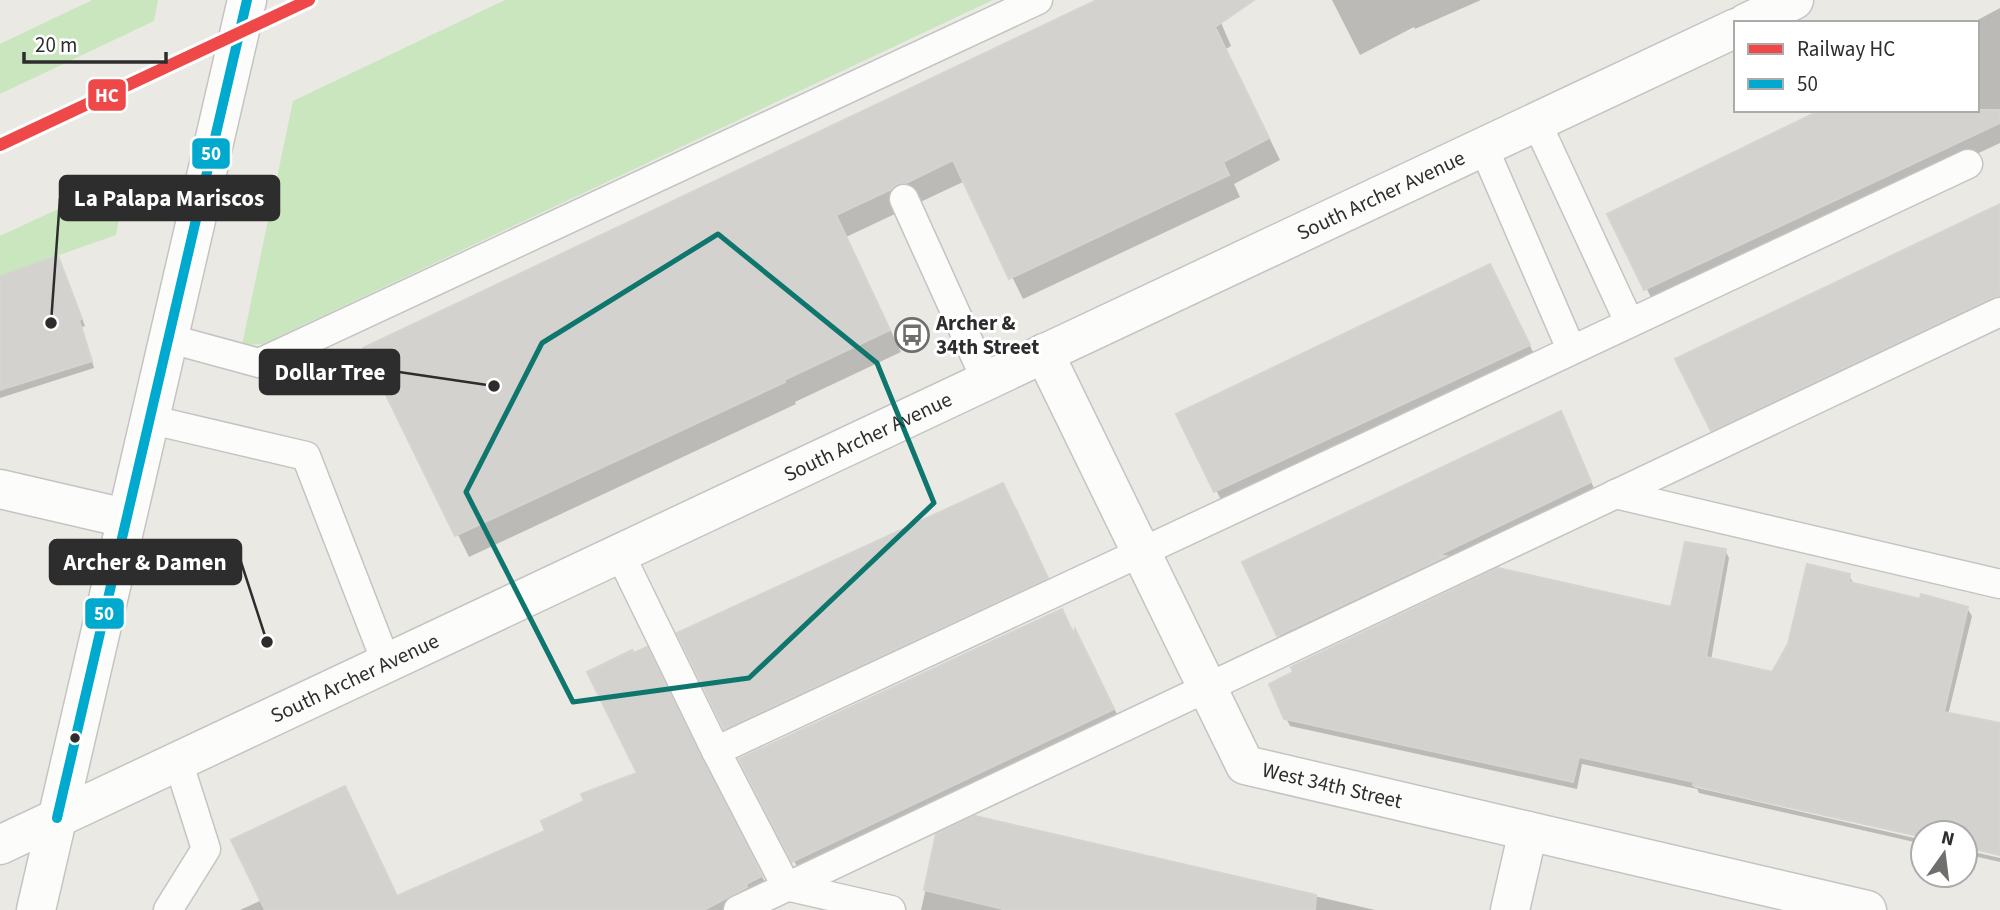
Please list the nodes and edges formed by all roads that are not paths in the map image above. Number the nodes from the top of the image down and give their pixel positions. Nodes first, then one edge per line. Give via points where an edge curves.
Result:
1 (247, 0) edge
2 (1038, 0) edge
3 (1794, 0) edge
4 (1750, 21) edge
5 (1734, 28) edge
6 (1536, 121) junction
7 (1483, 146) junction
8 (1968, 164) dead end
9 (904, 199) dead end
10 (2000, 312) edge
11 (1629, 322) junction
12 (167, 338) junction
13 (1571, 349) junction
14 (1044, 353) junction
15 (986, 380) junction
16 (148, 419) junction
17 (0, 489) edge
18 (1615, 494) junction
19 (125, 518) junction
20 (619, 552) junction
21 (1142, 554) junction
22 (2000, 584) edge
23 (386, 662) junction
24 (1207, 687) junction
25 (716, 751) junction
26 (178, 761) junction
27 (57, 818) junction
28 (1528, 831) junction
29 (0, 845) edge
30 (786, 886) junction
31 (36, 910) edge
32 (168, 910) edge
33 (738, 910) edge
34 (891, 910) edge
35 (1510, 910) edge
36 (1867, 910) edge

1 - 12 main road
2 - 12 lane via 259,363
3 - 4 main road
5 - 6 main road, South Archer Avenue
6 - 7 main road, South Archer Avenue
6 - 11 lane
7 - 13 lane
7 - 14 main road, South Archer Avenue
8 - 11 lane
9 - 15 lane
10 - 18 lane
11 - 13 lane
12 - 16 main road
13 - 21 lane
14 - 15 main road, South Archer Avenue
14 - 21 main road, West 34th Street
15 - 20 main road, South Archer Avenue
16 - 19 main road
16 - 23 lane via 306,456
17 - 19 main road
18 - 22 lane
18 - 24 lane
19 - 27 main road
20 - 23 main road, South Archer Avenue
20 - 25 lane
21 - 24 main road, West 34th Street
21 - 25 lane
23 - 26 main road, South Archer Avenue
24 - 28 main road, West 34th Street via 1245,765
24 - 30 lane
25 - 30 lane
26 - 27 main road, South Archer Avenue
26 - 32 lane via 206,849
27 - 29 main road, South Archer Avenue
27 - 31 main road
28 - 35 main road
28 - 36 main road, West 34th Street
30 - 33 lane
30 - 34 lane

